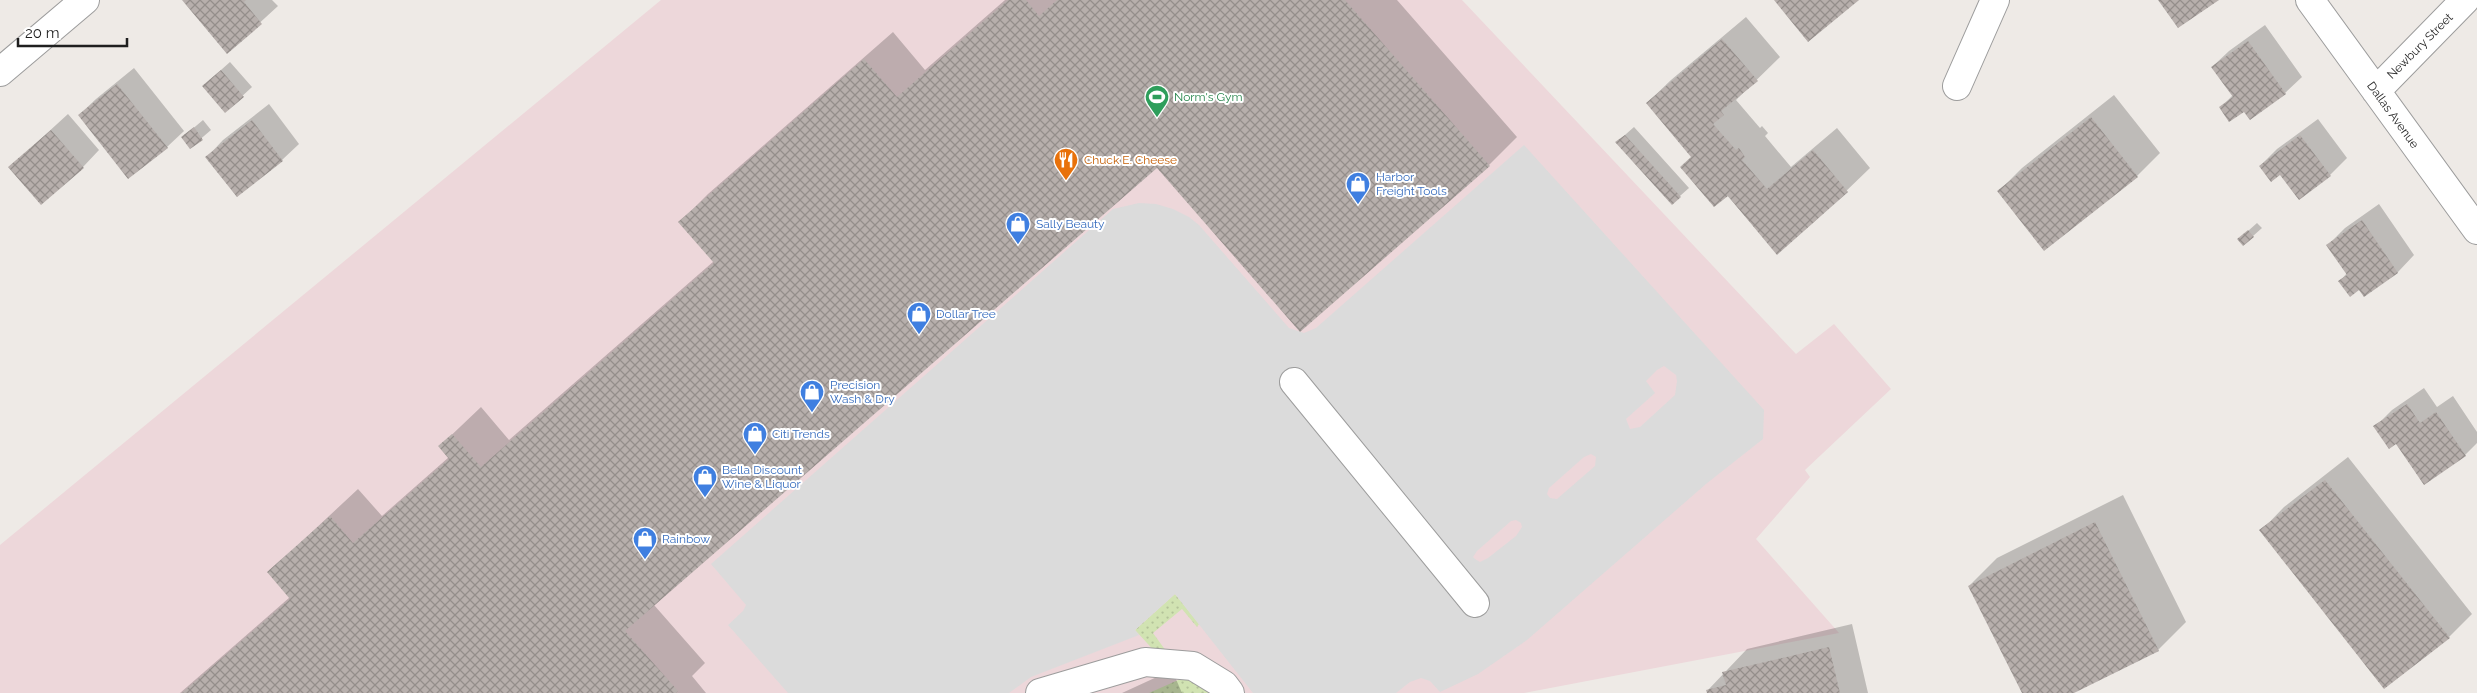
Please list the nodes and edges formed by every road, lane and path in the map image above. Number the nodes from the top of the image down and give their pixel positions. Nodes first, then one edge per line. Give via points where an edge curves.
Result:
1 (85, 0) edge
2 (1994, 0) edge
3 (2310, 0) edge
4 (2465, 0) edge
5 (0, 72) edge
6 (1957, 86) dead end
7 (2376, 91) junction
8 (2477, 230) edge
9 (1294, 382) dead end
10 (1475, 603) dead end
11 (1040, 693) edge
12 (1230, 693) edge

1 - 5 street
2 - 6 street
3 - 7 street, Dallas Avenue
4 - 7 street, Newbury Street
7 - 8 street, Dallas Avenue
9 - 10 street
11 - 12 street via 1145,662 1193,666 1224,685

